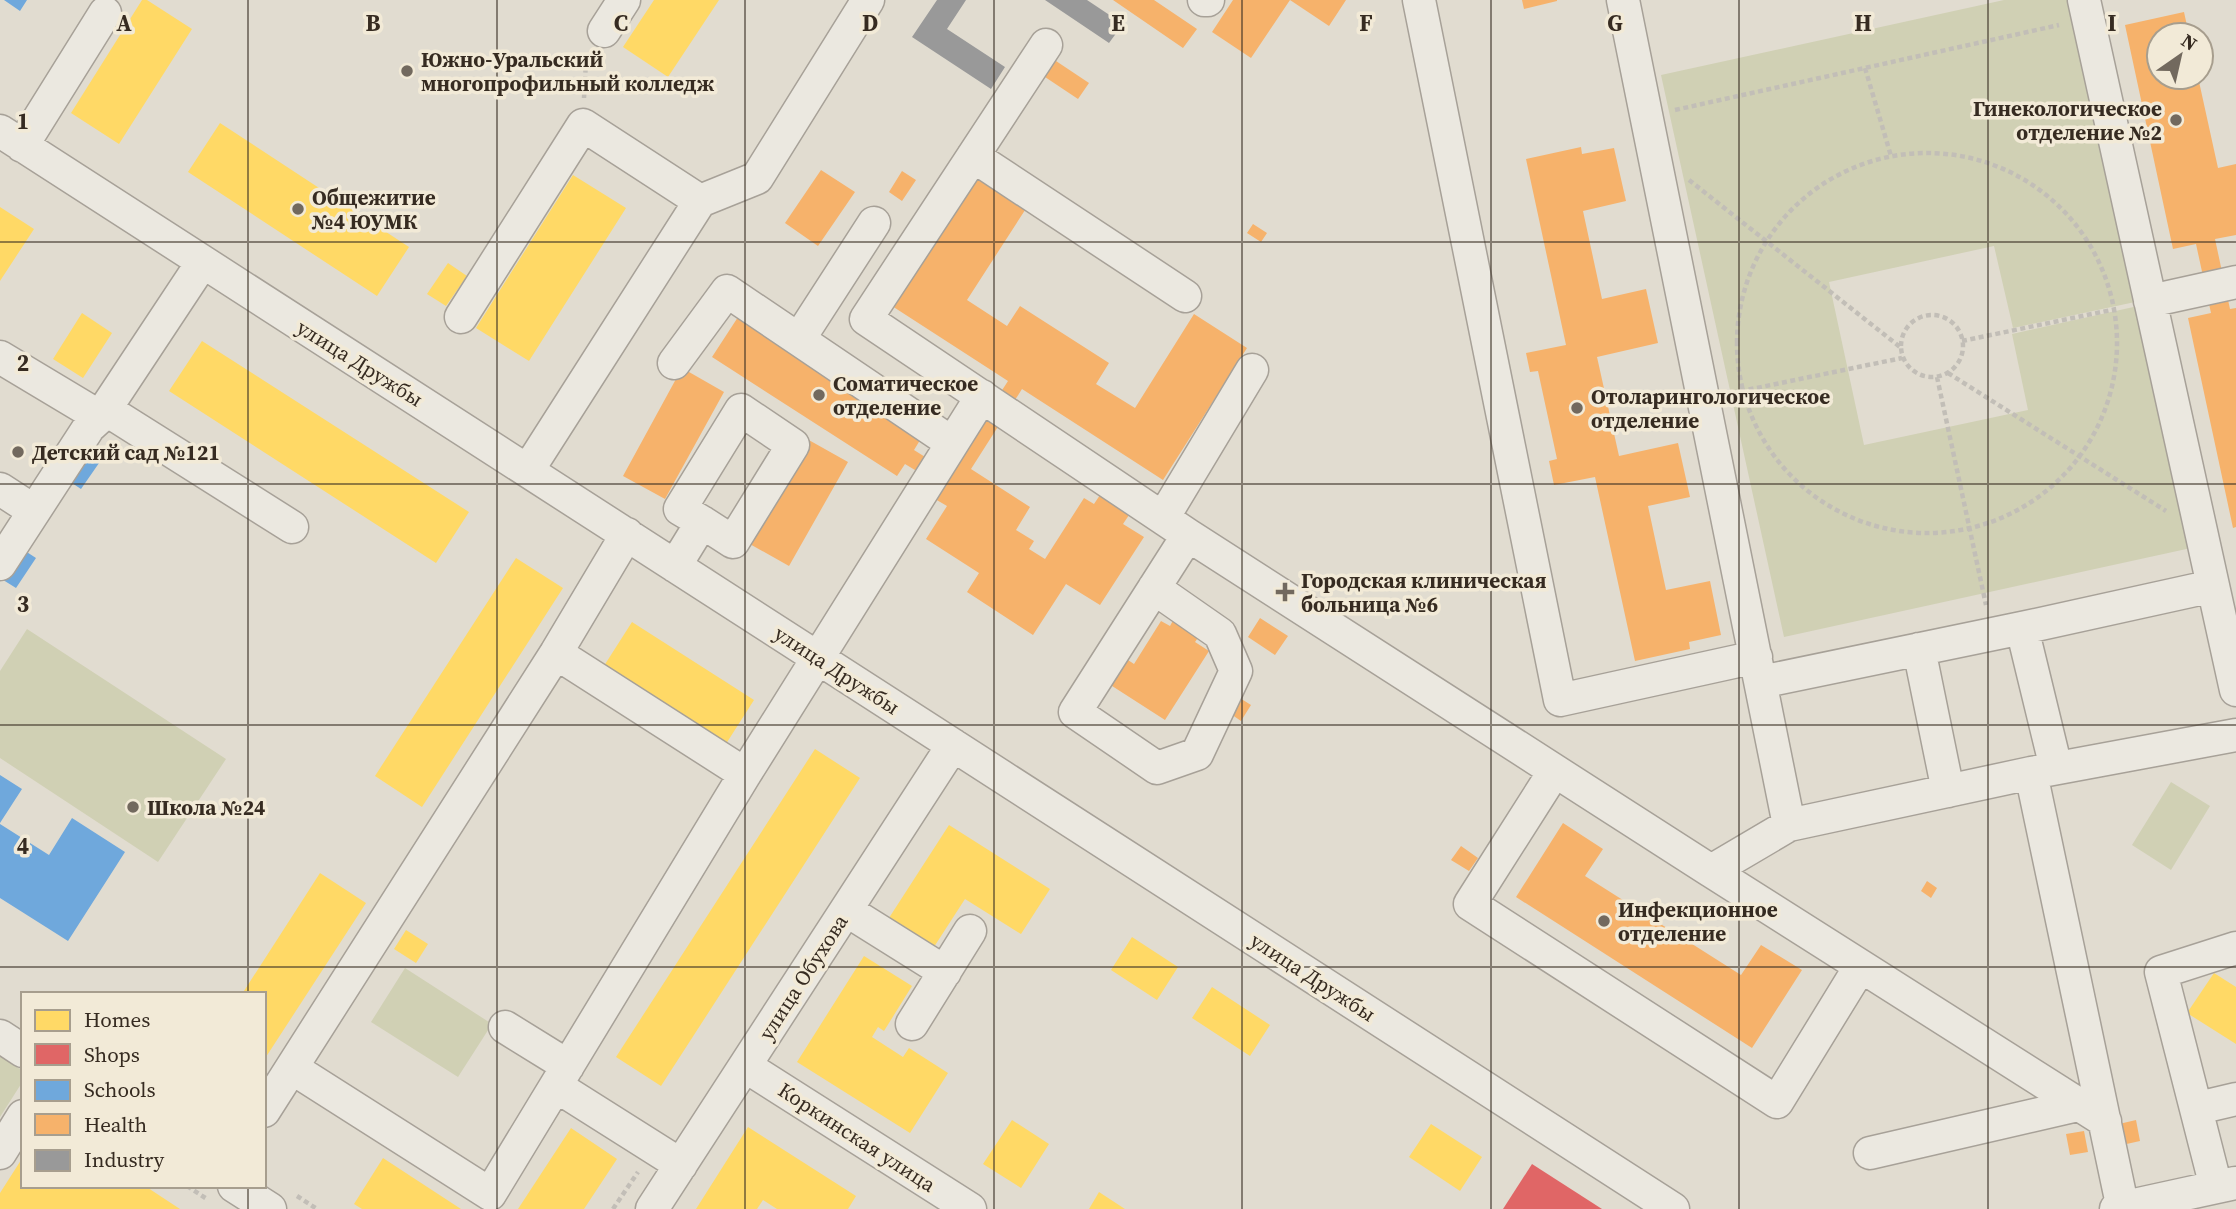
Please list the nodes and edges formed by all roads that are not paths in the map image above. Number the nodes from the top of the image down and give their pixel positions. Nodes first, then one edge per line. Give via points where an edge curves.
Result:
1 (624, 0) edge
2 (868, 0) edge
3 (1419, 0) edge
4 (1623, 0) edge
5 (2086, 9) edge
6 (105, 13) dead end
7 (604, 31) dead end
8 (1046, 45) dead end
9 (11, 138) edge
10 (973, 156) junction
11 (700, 201) junction
12 (874, 223) dead end
13 (202, 263) junction
14 (2236, 282) edge
15 (1185, 296) dead end
16 (2150, 301) junction
17 (461, 317) dead end
18 (799, 339) junction
19 (0, 356) edge
20 (674, 363) dead end
21 (1252, 370) dead end
22 (982, 396) junction
23 (102, 413) junction
24 (952, 443) junction
25 (527, 470) junction
26 (0, 489) edge
27 (34, 511) junction
28 (702, 522) dead end
29 (1175, 526) junction
30 (292, 527) dead end
31 (626, 534) junction
32 (0, 564) edge
33 (675, 566) junction
34 (2213, 586) junction
35 (1154, 588) junction
36 (2007, 631) junction
37 (1919, 649) junction
38 (556, 653) junction
39 (817, 657) junction
40 (1758, 670) junction
41 (2236, 690) edge
42 (2236, 735) edge
43 (953, 745) junction
44 (2044, 771) junction
45 (1553, 772) junction
46 (745, 774) junction
47 (1948, 791) junction
48 (1789, 825) junction
49 (1711, 871) junction
50 (846, 910) junction
51 (970, 931) dead end
52 (2236, 948) edge
53 (1860, 967) junction
54 (945, 972) junction
55 (912, 1024) dead end
56 (505, 1027) dead end
57 (0, 1036) edge
58 (21, 1050) edge
59 (745, 1066) junction
60 (292, 1068) junction
61 (562, 1076) junction
62 (2236, 1099) edge
63 (2078, 1105) junction
64 (266, 1108) edge
65 (2198, 1108) junction
66 (21, 1119) edge
67 (2105, 1121) junction
68 (0, 1153) edge
69 (1870, 1153) dead end
70 (681, 1165) junction
71 (2226, 1185) edge
72 (237, 1188) edge
73 (2121, 1208) edge
74 (270, 1209) edge
75 (652, 1209) edge
76 (970, 1209) edge
77 (1673, 1209) edge

1 - 7 street
2 - 11 street via 757,178
3 - 40 street via 1560,701
4 - 40 street
5 - 16 street
6 - 9 street
8 - 10 street
9 - 13 street, улица Дружбы
10 - 15 street
10 - 22 street via 866,319
11 - 17 street via 583,125
11 - 25 street
12 - 18 street
13 - 23 street
13 - 25 street, улица Дружбы
14 - 16 street
16 - 34 street
18 - 20 street via 727,291
18 - 24 street
19 - 23 street
21 - 29 street
22 - 24 street
22 - 29 street
23 - 27 street
23 - 30 street
24 - 39 street
25 - 31 street, улица Дружбы
26 - 27 street
27 - 32 street
28 - 33 street
29 - 35 street
29 - 45 street
31 - 33 street, улица Дружбы
31 - 38 street
33 - 39 street, улица Дружбы
34 - 36 street
34 - 41 street
35 - 35 street via 1075,712 1157,768 1197,754 1236,671 1220,634
36 - 37 street
36 - 44 street
37 - 40 street
37 - 47 street
38 - 46 street
38 - 60 street
39 - 43 street, улица Дружбы
39 - 46 street
40 - 48 street
42 - 44 street
43 - 50 street, улица Обухова
43 - 77 street, улица Дружбы
44 - 47 street
44 - 67 street
45 - 49 street
45 - 53 street via 1470,904 1777,1102
46 - 61 street
47 - 48 street
48 - 49 street
49 - 53 street
50 - 54 street
50 - 59 street, улица Обухова
51 - 54 street
52 - 65 street via 2161,972
53 - 63 street
54 - 55 street
56 - 61 street
57 - 58 street
59 - 70 street, улица Обухова
59 - 76 street, Коркинская улица
60 - 61 street via 490,1194
60 - 64 street
61 - 70 street
62 - 65 street
63 - 67 street
63 - 69 street
65 - 71 street
66 - 68 street
67 - 73 street
70 - 75 street, улица Обухова
71 - 73 street
72 - 74 street

